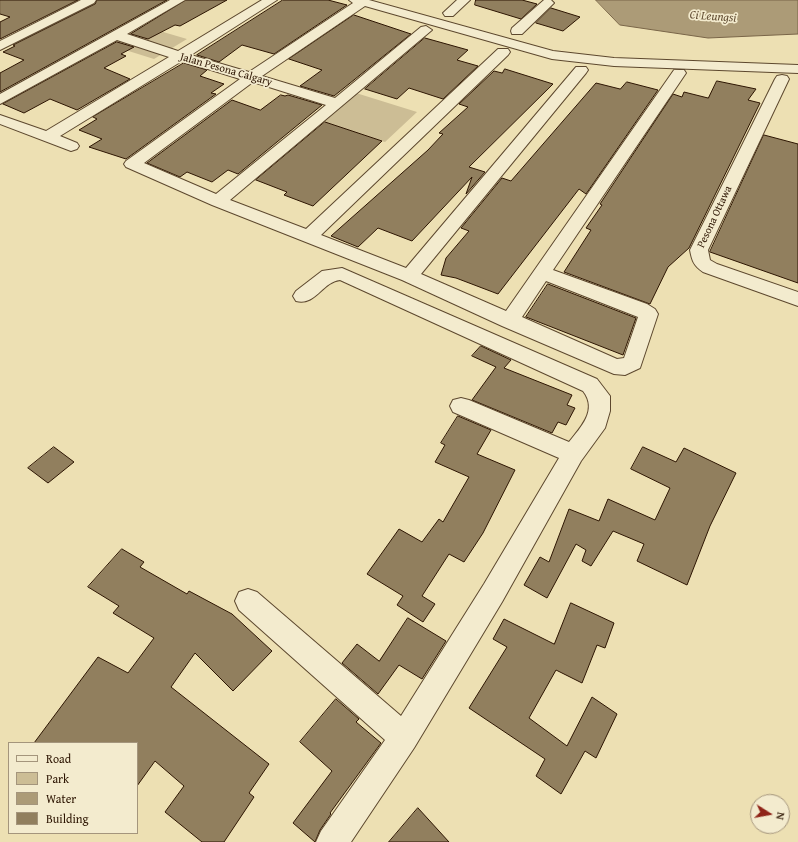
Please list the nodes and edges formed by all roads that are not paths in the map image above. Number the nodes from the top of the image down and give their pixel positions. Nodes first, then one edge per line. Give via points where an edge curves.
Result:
1 (90, 0) edge
2 (179, 0) edge
3 (271, 0) edge
4 (399, 0) edge
5 (464, 0) edge
6 (359, 1) edge
7 (548, 2) dead end
8 (449, 13) junction
9 (464, 17) dead end
10 (406, 24) dead end
11 (502, 27) dead end
12 (426, 30) junction
13 (517, 30) junction
14 (116, 35) junction
15 (533, 35) dead end
16 (0, 46) edge
17 (503, 52) junction
18 (178, 57) junction
19 (798, 69) edge
20 (580, 70) junction
21 (679, 73) junction
22 (710, 74) dead end
23 (253, 76) junction
24 (754, 77) dead end
25 (790, 80) edge
26 (0, 100) edge
27 (336, 103) junction
28 (0, 119) edge
29 (48, 137) junction
30 (71, 146) dead end
31 (218, 201) junction
32 (309, 236) junction
33 (543, 273) junction
34 (409, 276) junction
35 (303, 296) dead end
36 (798, 299) edge
37 (509, 321) junction
38 (461, 406) dead end
39 (573, 454) junction
40 (248, 601) dead end
41 (404, 738) junction
42 (332, 842) edge

1 - 16 street
2 - 14 street
3 - 18 street
4 - 8 street
5 - 8 street
6 - 19 street via 552,54 614,62
6 - 23 street
7 - 13 street
8 - 9 street
10 - 12 street
11 - 13 street
12 - 17 street
12 - 27 street
13 - 15 street
14 - 18 street, Jalan Pesona Calgary
14 - 26 street
17 - 20 street
17 - 32 street
18 - 23 street, Jalan Pesona Calgary
18 - 29 street
20 - 21 street
20 - 34 street
21 - 22 street
21 - 33 street
23 - 27 street, Jalan Pesona Calgary
23 - 31 street via 132,164
24 - 25 street
25 - 36 street, Pesona Ottawa via 699,250 702,263 710,268
27 - 31 street
28 - 29 street
29 - 30 street
31 - 32 street
32 - 34 street
33 - 37 street
33 - 37 street via 648,314 633,363 625,367 614,366
34 - 37 street
35 - 39 street via 329,275 342,274 590,385 599,396 597,422
38 - 39 street
39 - 41 street via 493,593
40 - 41 street
41 - 42 street

